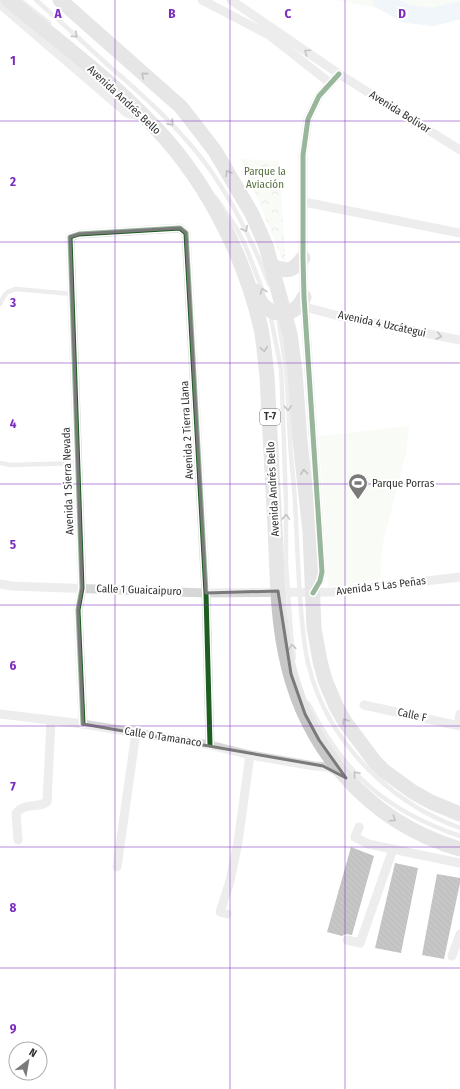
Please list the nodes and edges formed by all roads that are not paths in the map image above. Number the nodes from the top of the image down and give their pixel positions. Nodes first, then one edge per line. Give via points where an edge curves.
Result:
1 (8, 0) edge
2 (20, 0) edge
3 (36, 0) edge
4 (60, 0) edge
5 (202, 0) edge
6 (231, 0) edge
7 (0, 4) edge
8 (51, 25) dead end
9 (339, 74) junction
10 (330, 83) junction
11 (146, 118) junction
12 (460, 150) edge
13 (213, 193) dead end
14 (304, 202) junction
15 (215, 211) junction
16 (460, 233) edge
17 (70, 237) joint
18 (303, 258) junction
19 (272, 266) junction
20 (72, 294) junction
21 (302, 297) junction
22 (0, 304) edge
23 (275, 305) junction
24 (261, 328) junction
25 (460, 340) edge
26 (78, 462) junction
27 (0, 463) edge
28 (460, 577) edge
29 (0, 584) edge
30 (82, 588) junction
31 (283, 592) junction
32 (306, 592) junction
33 (206, 593) junction
34 (295, 662) dead end
35 (306, 698) dead end
36 (364, 705) dead end
37 (0, 714) edge
38 (460, 714) edge
39 (51, 720) junction
40 (83, 724) junction
41 (459, 725) edge
42 (136, 732) junction
43 (210, 745) junction
44 (250, 755) junction
45 (346, 778) junction
46 (460, 814) edge
47 (359, 827) dead end
48 (460, 828) edge
49 (460, 836) edge
50 (18, 840) dead end
51 (393, 849) junction
52 (460, 849) edge
53 (460, 863) edge
54 (117, 867) dead end
55 (228, 914) dead end
56 (460, 934) edge
57 (348, 940) dead end
58 (452, 956) dead end

1 - 11 highway, Avenida Andrés Bello / T-7
2 - 8 lane
3 -> 23 lane via 152,104 201,158 246,229 261,262
19 -> 4 highway via 252,214 215,151 181,107
5 - 10 street via 269,35
9 -> 6 street, Avenida Bolívar
7 - 11 street via 127,113
9 - 10 street
9 - 12 street, Avenida Bolívar
10 - 14 street via 319,96 308,119 303,155
11 - 15 highway, Avenida Andrés Bello / T-7 via 181,158
23 -> 13 lane via 237,229
14 - 16 street
14 - 18 street
15 - 23 highway via 238,241 261,303
15 - 24 highway, Avenida Andrés Bello / T-7 via 236,255
17 - 20 street, Avenida 1 Sierra Nevada
17 - 33 street, Avenida 2 Tierra Llana via 79,234 180,228 186,233
18 - 19 highway via 297,266 288,270
18 - 21 street
19 - 23 highway
20 - 22 lane via 16,289 8,291
20 - 26 street, Avenida 1 Sierra Nevada
21 - 23 highway
21 - 23 highway via 301,303 295,309
21 -> 25 street, Avenida 4 Uzcátegui via 339,316
21 - 32 street via 322,572 320,581
23 - 24 highway
31 -> 23 lane via 286,564 286,503 282,388
23 - 32 highway via 290,334 296,385 310,532
24 -> 31 highway, Avenida Andrés Bello / T-7 via 268,376
26 - 27 lane via 11,465
26 - 30 street, Avenida 1 Sierra Nevada
28 - 32 street, Avenida 5 Las Peñas via 333,592
29 - 30 street, Calle 1 Guaicaipuro
30 - 33 street, Calle 1 Guaicaipuro
30 - 40 street, Avenida 1 Sierra Nevada via 78,610
31 - 32 street, Avenida 5 Las Peñas
31 - 33 street, Calle 1 Guaicaipuro
34 -> 31 lane
31 - 45 highway, Avenida Andrés Bello / T-7 via 285,650 296,691 306,718
46 -> 32 highway via 419,795 384,771 345,722 329,691
32 - 48 lane via 304,643 309,668 323,705 346,744 364,766 388,788 418,809
33 - 43 street, Avenida 2 Tierra Llana
49 -> 35 lane via 415,818 382,798 342,758 326,736
36 - 41 street, Calle F
37 - 39 street, Calle 0 Tamanaco
38 - 41 street
39 - 40 street, Calle 0 Tamanaco
39 - 50 street via 47,802 21,807 16,813
40 - 42 street, Calle 0 Tamanaco
42 - 43 street, Calle 0 Tamanaco
42 - 54 street
43 - 44 street, Calle 0 Tamanaco
44 - 45 street, Calle 0 Tamanaco via 328,767
44 - 55 street via 238,842 220,912
45 -> 52 highway, Avenida Andrés Bello / T-7 via 396,821 418,834
47 - 51 street via 355,837 368,844
51 - 53 street
51 - 57 street via 360,943
56 - 58 street

